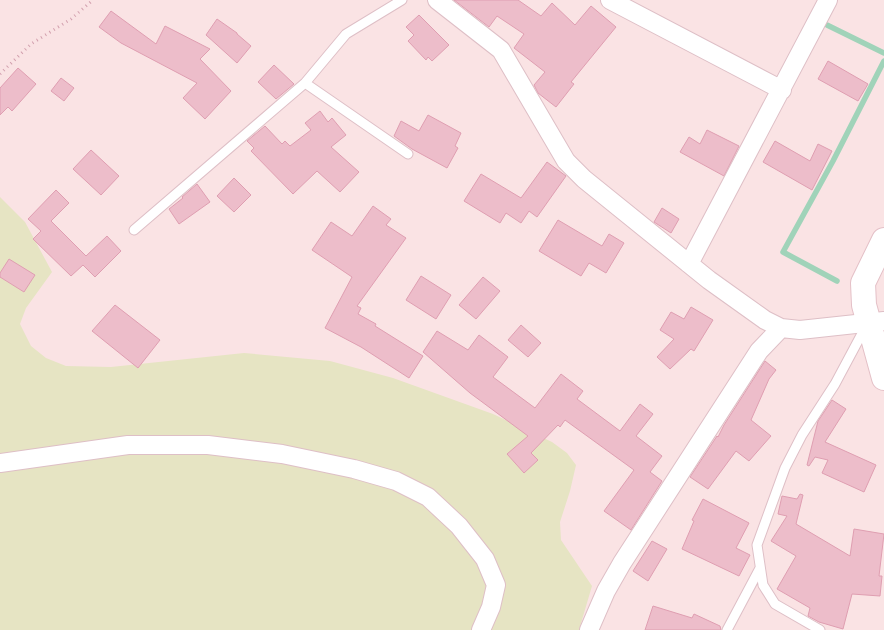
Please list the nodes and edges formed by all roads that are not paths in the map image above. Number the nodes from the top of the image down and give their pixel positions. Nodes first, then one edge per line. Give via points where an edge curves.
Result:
1 (402, 0) edge
2 (436, 0) edge
3 (610, 0) edge
4 (828, 0) edge
5 (305, 83) junction
6 (782, 90) junction
7 (408, 154) dead end
8 (134, 230) dead end
9 (884, 240) edge
10 (689, 264) junction
11 (876, 321) edge
12 (781, 328) junction
13 (884, 378) edge
14 (0, 463) edge
15 (760, 568) junction
16 (481, 630) edge
17 (589, 630) edge
18 (727, 630) edge
19 (820, 630) edge

1 - 5 lane via 346,34
2 - 10 street via 501,50 566,161
3 - 6 street
4 - 6 street
5 - 7 lane
5 - 8 lane
6 - 10 street
9 - 11 street via 863,283 864,305
10 - 12 street via 765,320
11 - 12 street via 800,330
11 - 13 street
11 - 15 lane via 802,435 785,468 757,545
12 - 17 street via 759,351 622,563
14 - 16 street via 128,445 208,445 282,454 354,468 396,481 428,497 459,526 486,559 496,585
15 - 18 lane
15 - 19 lane via 763,585 775,604

